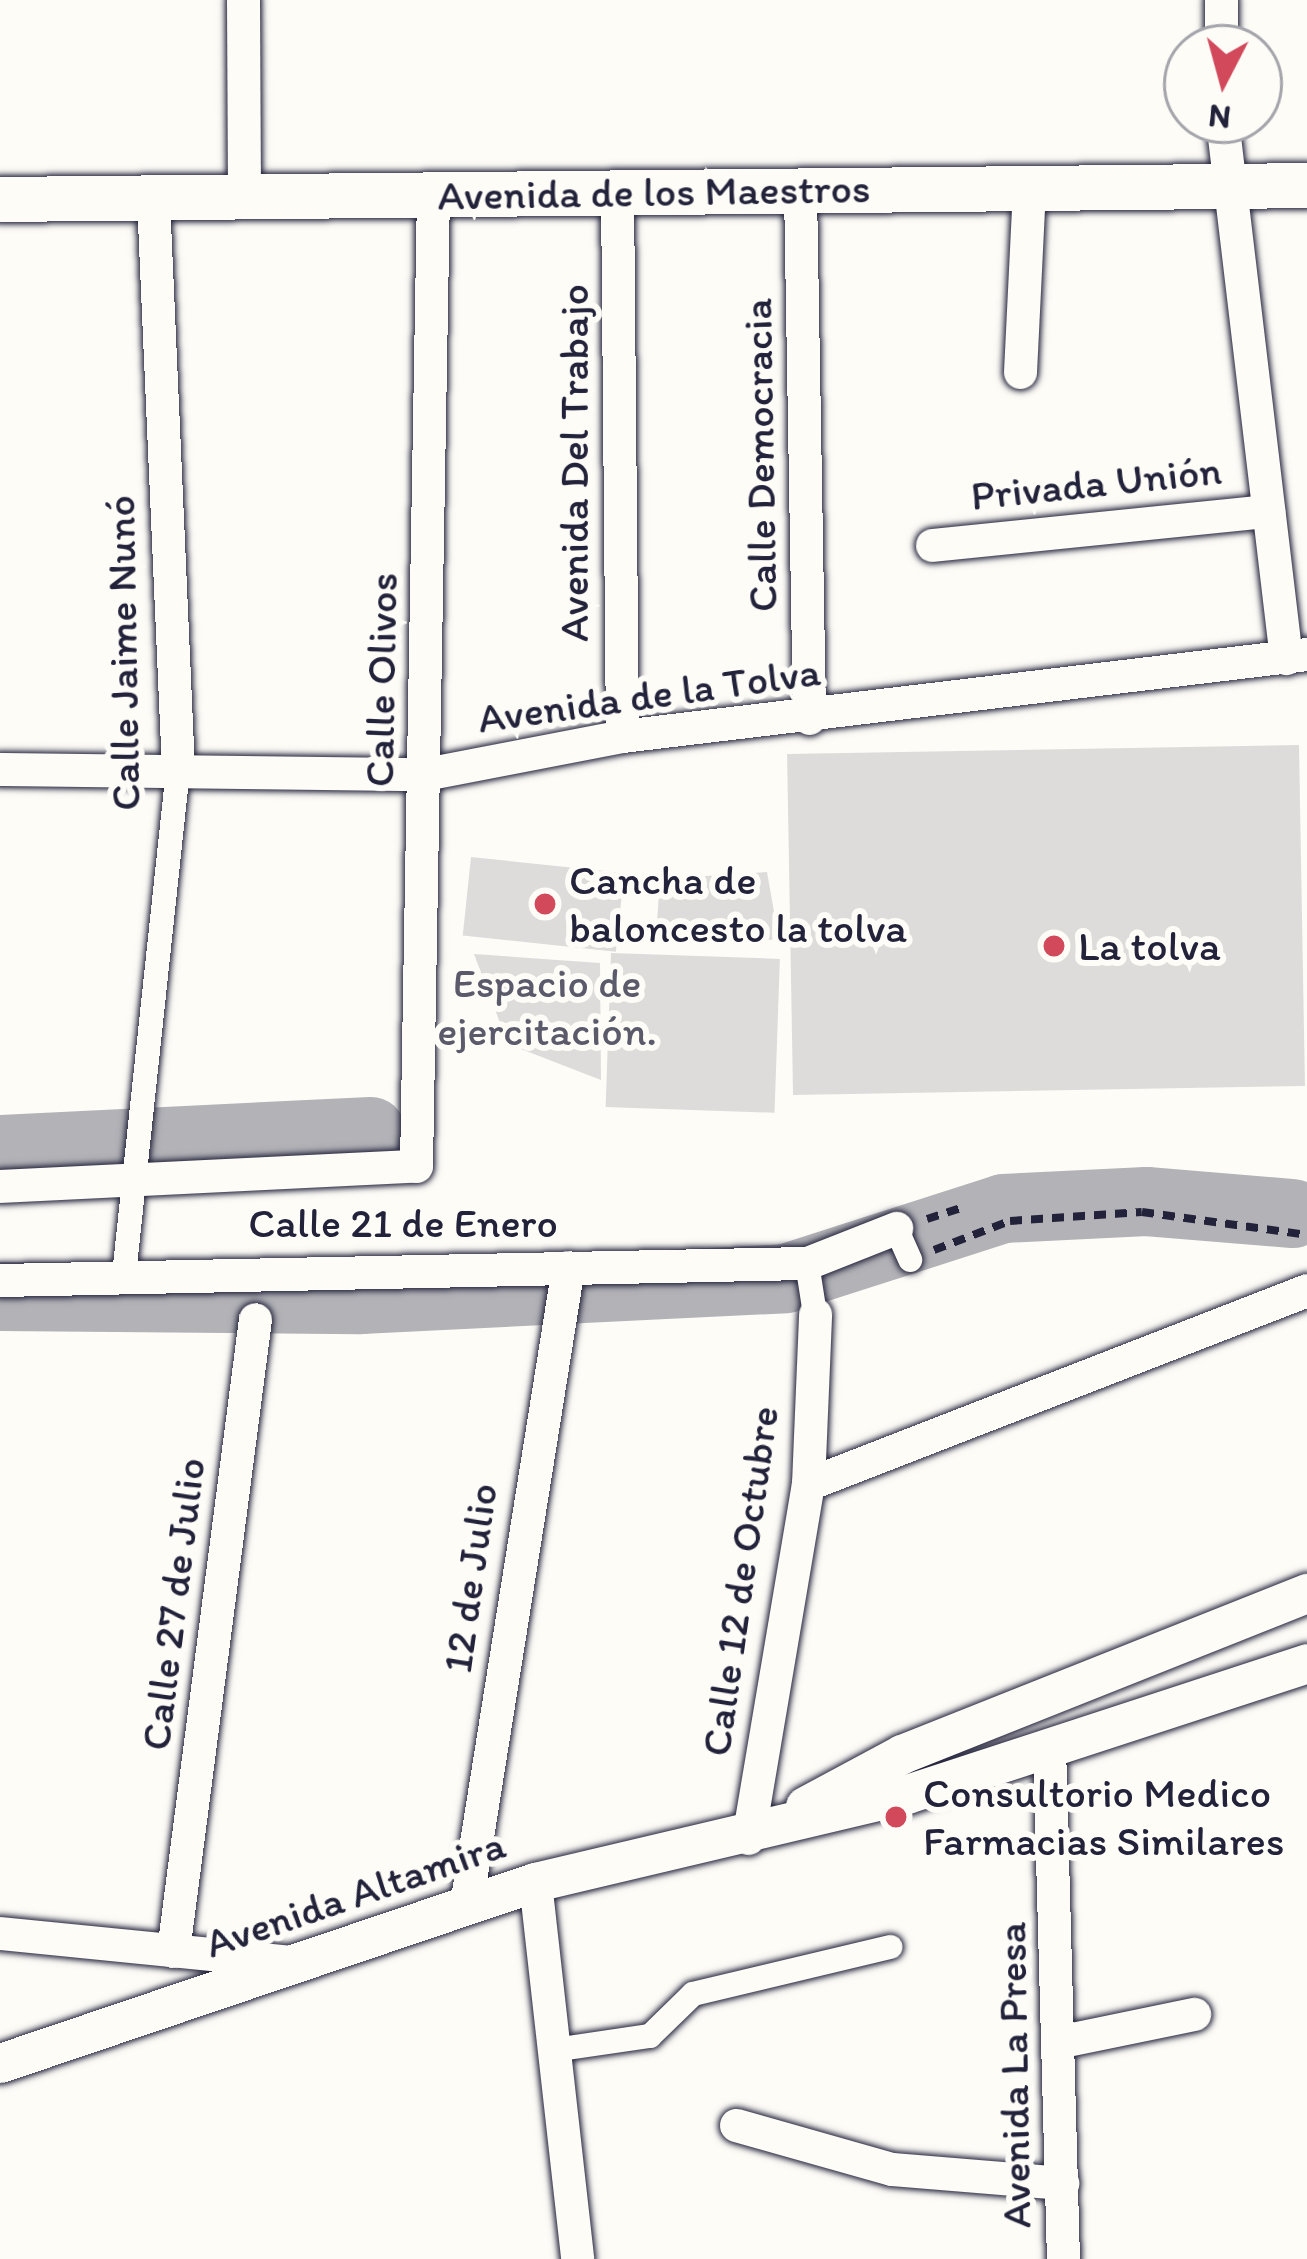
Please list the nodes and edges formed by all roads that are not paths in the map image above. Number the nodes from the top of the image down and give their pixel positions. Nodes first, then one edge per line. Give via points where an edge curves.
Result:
1 (243, 0) edge
2 (1222, 144) edge
3 (1223, 182) junction
4 (1307, 184) edge
5 (1029, 187) junction
6 (617, 189) junction
7 (800, 190) junction
8 (434, 194) junction
9 (153, 199) junction
10 (244, 199) junction
11 (0, 200) edge
12 (1020, 372) dead end
13 (1268, 511) junction
14 (932, 545) dead end
15 (1297, 656) edge
16 (809, 718) junction
17 (622, 736) junction
18 (0, 769) edge
19 (178, 770) junction
20 (425, 774) junction
21 (128, 1166) junction
22 (0, 1186) edge
23 (896, 1228) joint
24 (910, 1260) road end
25 (807, 1264) junction
26 (258, 1268) junction
27 (124, 1275) junction
28 (0, 1280) edge
29 (561, 1284) junction
30 (1307, 1290) edge
31 (815, 1314) joint
32 (255, 1318) joint
33 (808, 1484) junction
34 (1307, 1593) edge
35 (1307, 1663) edge
36 (1049, 1745) junction
37 (748, 1838) junction
38 (536, 1882) junction
39 (466, 1905) junction
40 (0, 1933) edge
41 (890, 1947) dead end
42 (173, 1951) junction
43 (310, 1964) junction
44 (1194, 2014) dead end
45 (1062, 2041) junction
46 (554, 2050) junction
47 (0, 2063) edge
48 (736, 2125) dead end
49 (1063, 2182) junction
50 (577, 2259) edge
51 (1063, 2259) edge

1 - 10 street
2 - 3 street
3 - 4 main road, Avenida de los Maestros
3 - 5 main road, Avenida de los Maestros
3 - 13 street
5 - 7 main road, Avenida de los Maestros
5 - 12 street
6 - 7 main road, Avenida de los Maestros
6 - 8 main road, Avenida de los Maestros
6 - 17 street, Avenida Del Trabajo
7 - 16 street, Calle Democracia
8 - 10 main road, Avenida de los Maestros
8 - 20 street, Calle Olivos
9 - 10 main road, Avenida de los Maestros
9 - 11 main road, Avenida de los Maestros
9 - 19 street, Calle Jaime Nunó
13 - 14 street, Privada Unión
13 - 15 street
15 - 16 street, Avenida de la Tolva
16 - 17 street, Avenida de la Tolva
17 - 20 street, Avenida de la Tolva
18 - 19 street, Avenida de la Tolva
19 - 20 street, Avenida de la Tolva
19 - 21 street, Calle Jaime Nunó
20 - 21 street, Calle Olivos via 416,1166
21 - 22 street
21 - 27 street, Calle Jaime Nunó
23 - 24 street
23 - 25 street
25 - 29 street, Calle 21 de Enero
25 - 31 street, Calle 12 de Octubre
26 - 27 street, Calle 21 de Enero
26 - 29 street, Calle 21 de Enero
26 - 32 street, Calle 27 de Julio
27 - 28 street, Calle 21 de Enero
29 - 39 street, 12 de Julio
30 - 33 street
31 - 33 street, Calle 12 de Octubre
32 - 42 street, Calle 27 de Julio
33 - 37 street, Calle 12 de Octubre
34 - 37 street, Avenida Altamira via 902,1754
35 - 36 street, Avenida Altamira
36 - 37 street, Avenida Altamira
36 - 45 street, Avenida La Presa
37 - 38 street, Avenida Altamira
38 - 39 street, Avenida Altamira
38 - 46 street
39 - 43 street, Avenida Altamira
40 - 42 street
41 - 46 street via 693,1994 650,2036
42 - 43 street
43 - 47 street, Avenida Altamira
44 - 45 street
45 - 49 street, Avenida La Presa
46 - 50 street
48 - 49 street via 892,2169
49 - 51 street, Avenida La Presa

